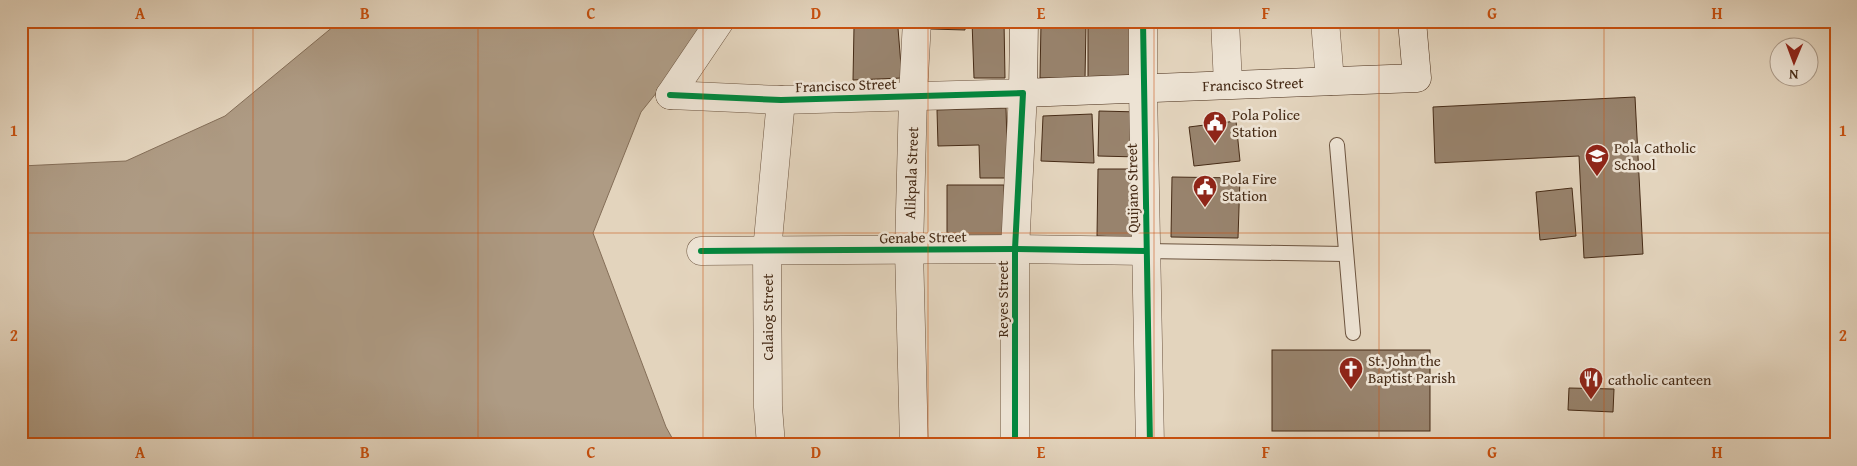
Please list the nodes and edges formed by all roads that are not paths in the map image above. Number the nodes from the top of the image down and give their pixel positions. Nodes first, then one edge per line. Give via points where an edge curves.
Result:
1 (720, 21) edge
2 (917, 21) edge
3 (1024, 21) edge
4 (1142, 21) edge
5 (1226, 21) edge
6 (1325, 21) edge
7 (1412, 21) edge
8 (1330, 81) junction
9 (1228, 84) junction
10 (1143, 89) junction
11 (1023, 93) junction
12 (913, 96) junction
13 (781, 100) junction
14 (1337, 145) dead end
15 (1015, 249) junction
16 (908, 250) junction
17 (702, 251) dead end
18 (767, 251) junction
19 (1146, 251) junction
20 (1345, 254) junction
21 (1353, 333) dead end
22 (771, 445) edge
23 (914, 445) edge
24 (1015, 445) edge
25 (1150, 445) edge

1 - 13 street, Francisco Street via 670,96
2 - 12 street, Alikpala Street
3 - 11 street, Reyes Street
4 - 10 street, Quijano Street
5 - 9 street
6 - 8 street
7 - 8 street, Francisco Street via 1417,78
8 - 9 street, Francisco Street
9 - 10 street, Francisco Street
10 - 11 street, Francisco Street
10 - 19 street, Quijano Street
11 - 12 street, Francisco Street
11 - 15 street, Reyes Street
12 - 13 street, Francisco Street
12 - 16 street, Alikpala Street
13 - 18 street, Calaiog Street
14 - 20 lane
15 - 16 street, Genabe Street
15 - 19 street, Genabe Street
15 - 24 street, Reyes Street
16 - 18 street, Genabe Street
16 - 23 street, Alikpala Street
17 - 18 street, Genabe Street
18 - 22 street, Calaiog Street
19 - 20 lane
19 - 25 street, Quijano Street
20 - 21 lane

